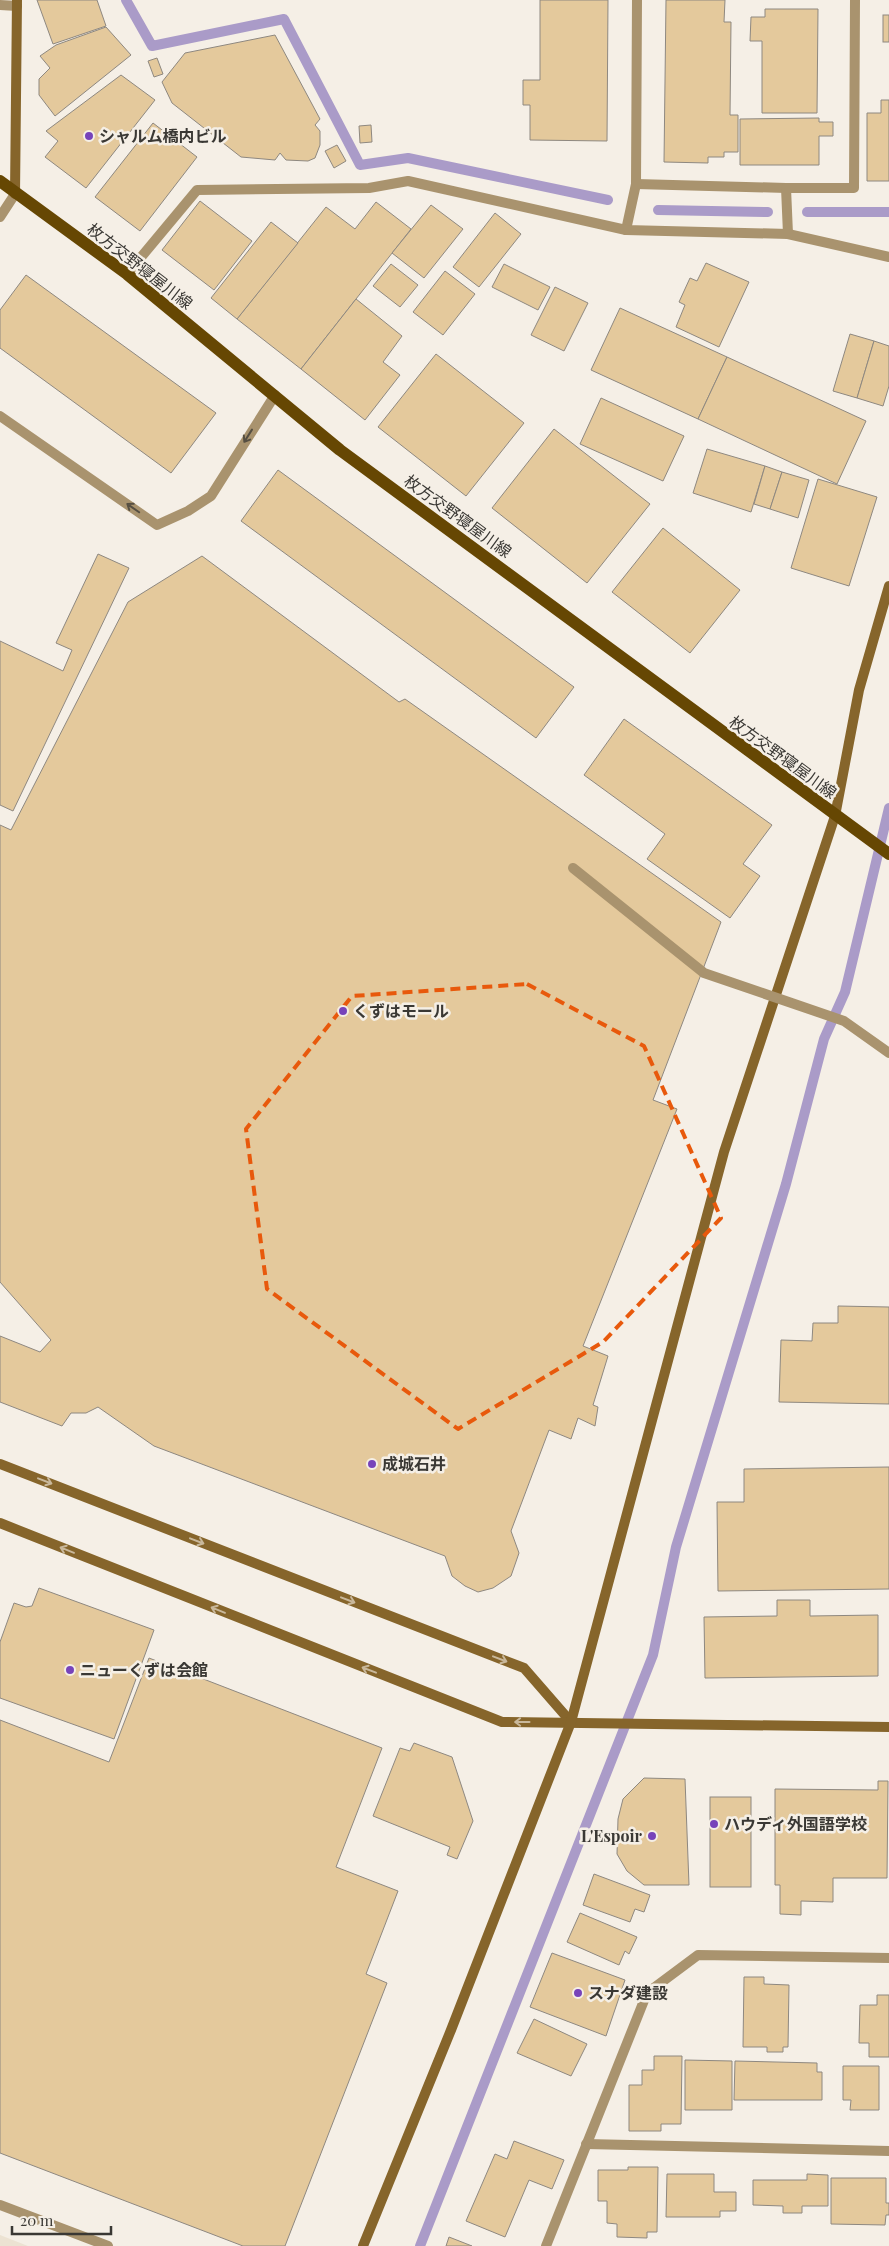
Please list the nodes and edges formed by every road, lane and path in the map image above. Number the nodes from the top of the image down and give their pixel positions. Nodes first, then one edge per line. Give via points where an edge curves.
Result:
1 (637, 0) edge
2 (855, 0) edge
3 (17, 3) edge
4 (0, 5) edge
5 (0, 183) edge
6 (636, 184) junction
7 (786, 188) junction
8 (15, 194) junction
9 (0, 217) edge
10 (626, 230) junction
11 (788, 234) junction
12 (889, 257) edge
13 (126, 274) junction
14 (275, 395) junction
15 (0, 416) edge
16 (889, 586) edge
17 (835, 816) junction
18 (889, 854) edge
19 (573, 868) dead end
20 (889, 1053) edge
21 (0, 1464) edge
22 (0, 1523) edge
23 (570, 1722) junction
24 (889, 1727) edge
25 (889, 1958) edge
26 (586, 2144) junction
27 (889, 2151) edge
28 (0, 2204) edge
29 (108, 2246) edge
30 (363, 2246) edge
31 (546, 2246) edge

1 - 6 street
2 - 7 street via 854,188
3 - 4 street
3 - 8 street
5 - 8 main road, 枚方交野寝屋川線
6 - 7 street
6 - 10 street
7 - 11 street
8 - 9 street
8 - 13 main road, 枚方交野寝屋川線
10 - 11 street
10 - 13 street via 408,181 369,188 197,190
11 - 12 street
13 - 14 main road, 枚方交野寝屋川線
14 -> 15 street via 211,496 157,525
14 - 17 main road, 枚方交野寝屋川線 via 340,450
16 - 17 street via 859,690
17 - 18 main road, 枚方交野寝屋川線
17 - 23 street via 724,1152
19 - 20 street, bridge via 704,973 844,1021
21 -> 23 street via 524,1668
23 -> 22 street via 502,1722
23 - 24 street
23 - 30 street
25 - 26 street via 698,1955 647,1993
26 - 27 street
26 - 31 street
28 - 29 street

